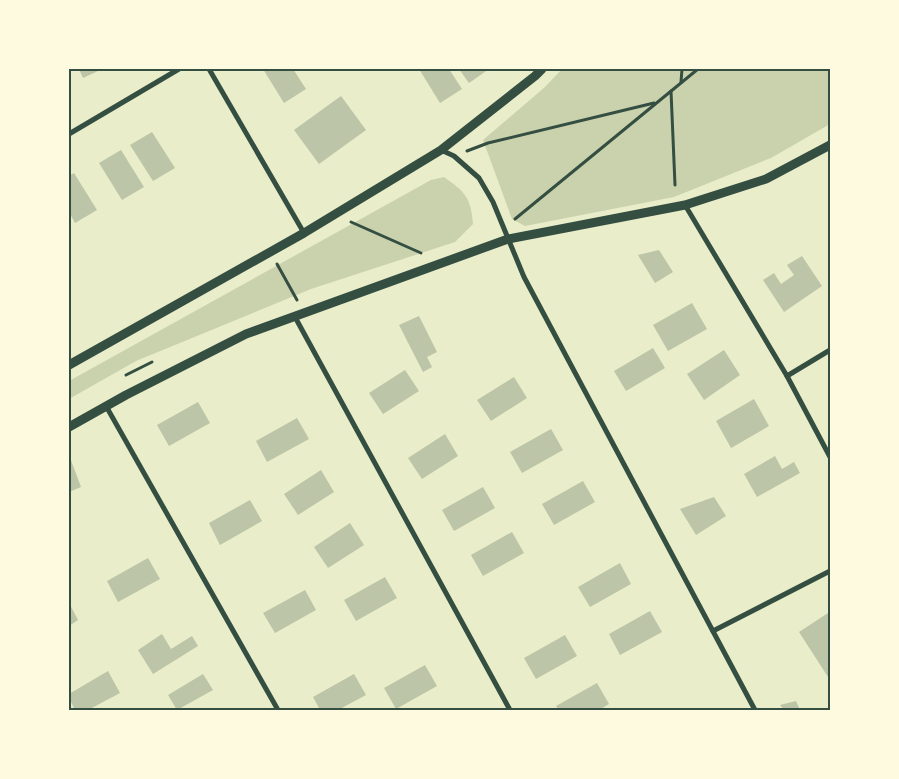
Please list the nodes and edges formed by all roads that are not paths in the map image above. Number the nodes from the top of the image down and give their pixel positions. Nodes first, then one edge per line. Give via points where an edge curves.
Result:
1 (179, 69) edge
2 (209, 69) edge
3 (542, 69) edge
4 (69, 134) edge
5 (830, 144) edge
6 (441, 150) junction
7 (685, 205) junction
8 (304, 234) junction
9 (508, 239) junction
10 (295, 317) junction
11 (830, 350) edge
12 (69, 365) edge
13 (787, 376) junction
14 (106, 406) junction
15 (69, 427) edge
16 (830, 457) edge
17 (830, 571) edge
18 (713, 631) junction
19 (278, 710) edge
20 (510, 710) edge
21 (756, 710) edge

1 - 4 street
2 - 8 street
3 - 6 street
5 - 7 street via 766,178
6 - 8 street
6 - 9 street via 454,156 480,178
7 - 9 street
7 - 13 street
8 - 12 street
9 - 10 street
9 - 18 street via 524,278
10 - 14 street via 246,334
10 - 20 street
11 - 13 street
13 - 16 street
14 - 15 street
14 - 19 street
17 - 18 street
18 - 21 street

